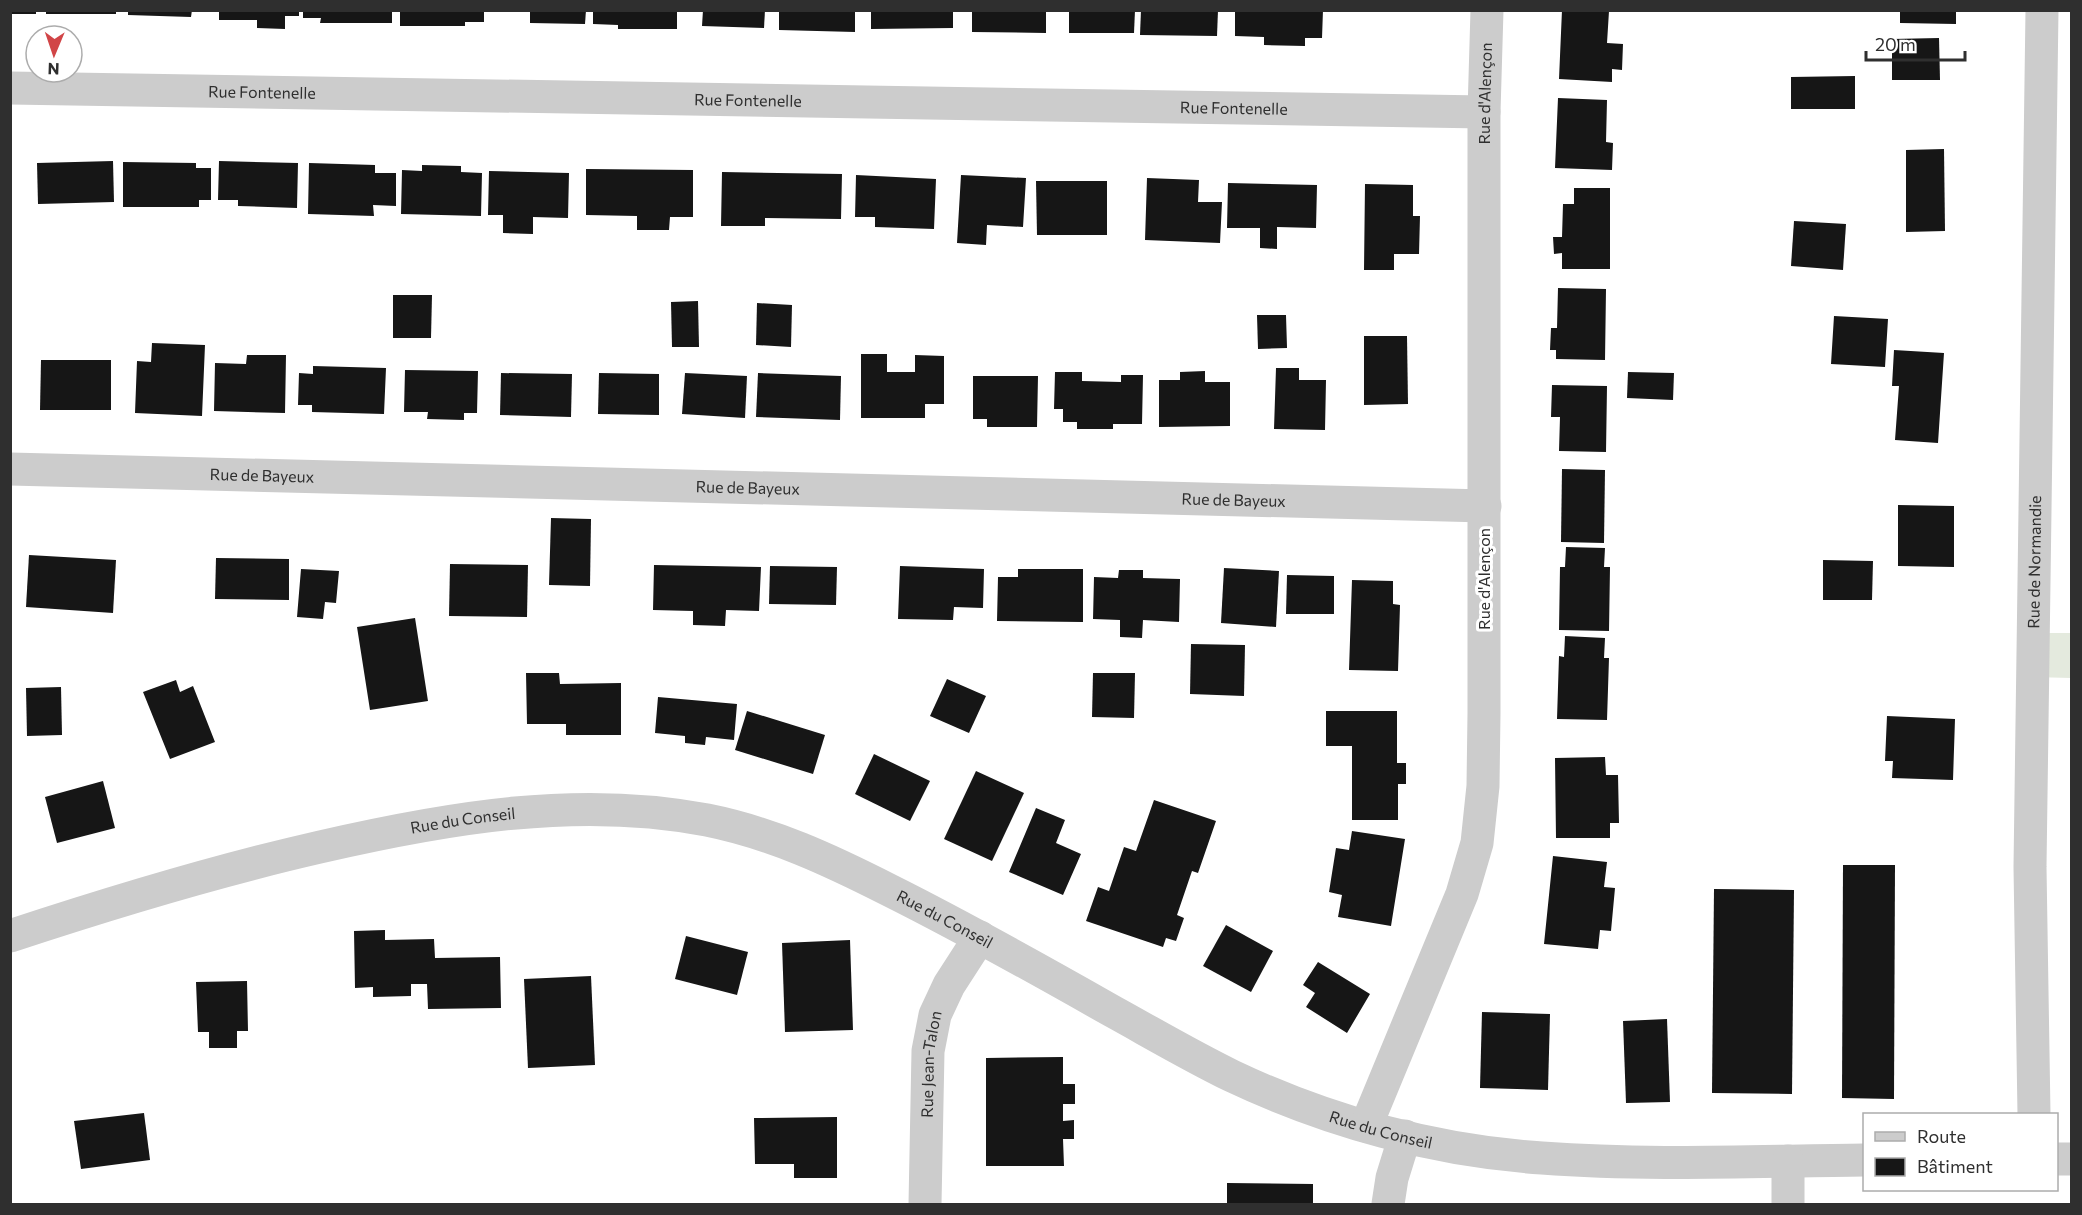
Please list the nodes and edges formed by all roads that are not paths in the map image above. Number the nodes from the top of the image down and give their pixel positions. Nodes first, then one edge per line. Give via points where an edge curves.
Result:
1 (1487, 10) edge
2 (2042, 10) edge
3 (10, 88) edge
4 (1484, 112) junction
5 (10, 469) edge
6 (1485, 506) junction
7 (10, 936) edge
8 (980, 937) junction
9 (2034, 1113) edge
10 (1366, 1126) junction
11 (1405, 1136) junction
12 (1863, 1160) edge
13 (1788, 1161) junction
14 (925, 1204) edge
15 (1388, 1204) edge
16 (1788, 1204) edge

1 - 4 street, Rue d'Alençon
2 - 9 street, Rue de Normandie via 2031,844
3 - 4 street, Rue Fontenelle
4 - 6 street, Rue d'Alençon
5 - 6 street, Rue de Bayeux
6 - 10 street, Rue d'Alençon via 1483,765 1477,843 1462,894
7 - 8 street, Rue du Conseil via 186,881 392,831 464,818 598,810 696,819 768,835 826,858
8 - 10 street, Rue du Conseil via 1233,1076 1288,1100
8 - 14 street, Rue Jean-Talon via 949,985 936,1015 928,1052
10 - 11 street, Rue du Conseil
11 - 13 street, Rue du Conseil via 1540,1158
11 - 15 street
12 - 13 street, Rue du Conseil
13 - 16 street

